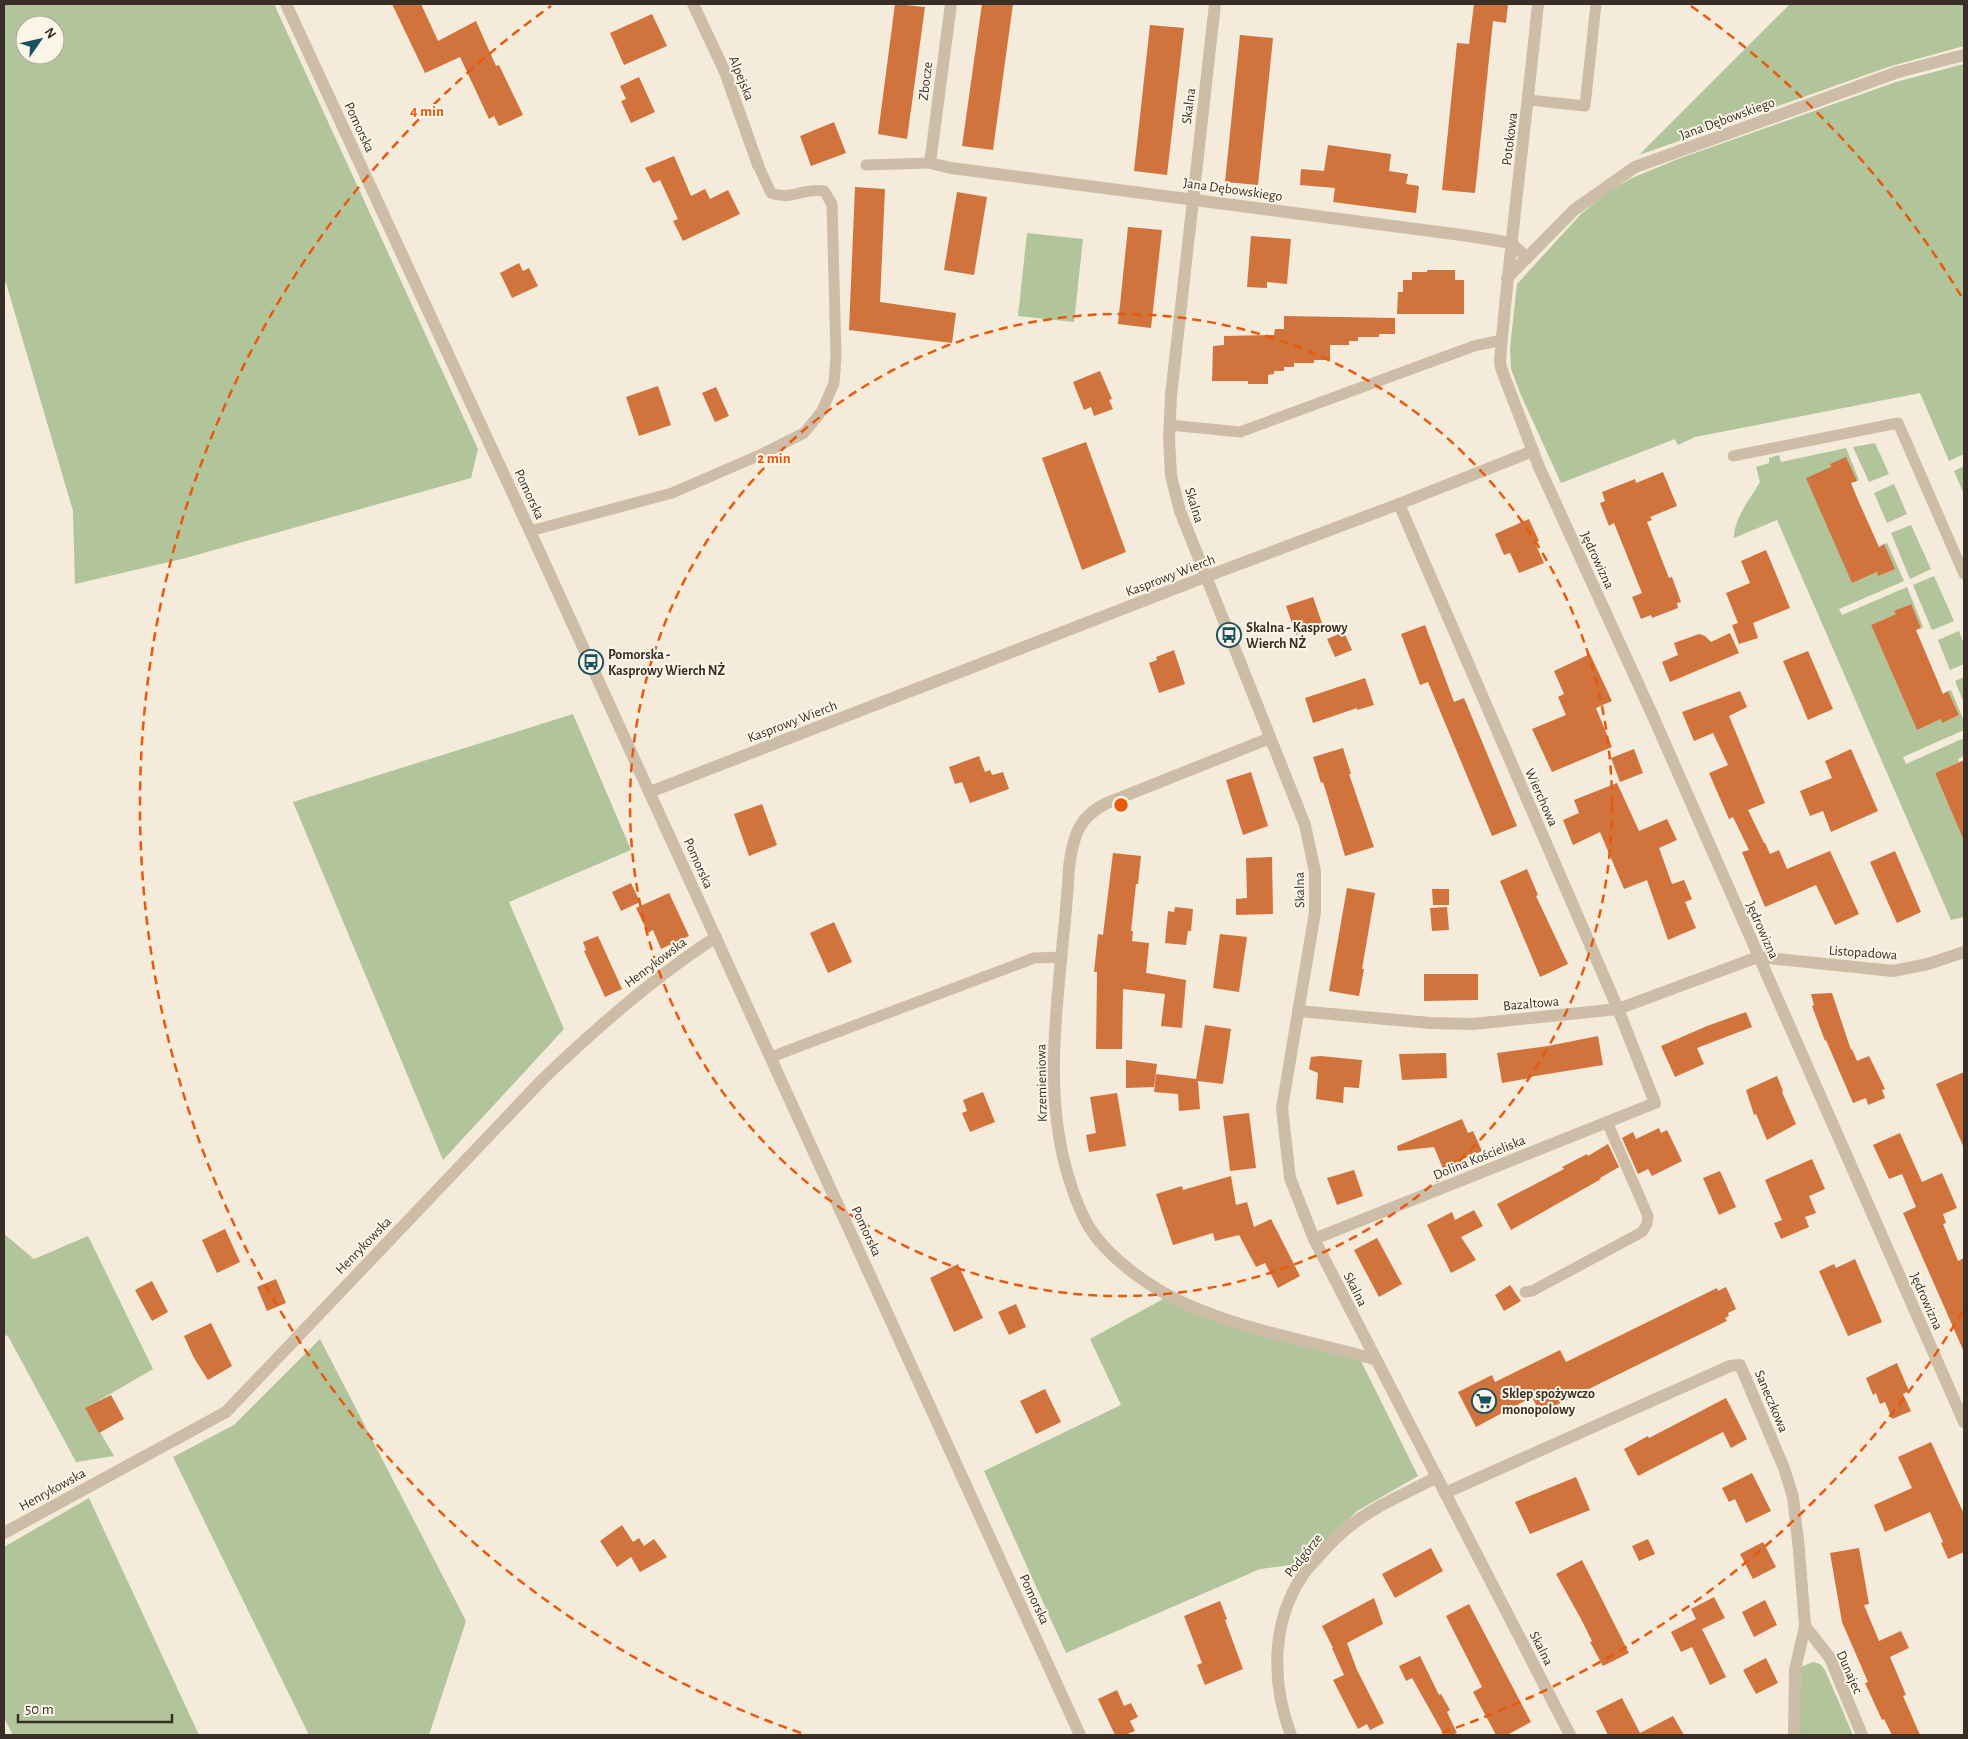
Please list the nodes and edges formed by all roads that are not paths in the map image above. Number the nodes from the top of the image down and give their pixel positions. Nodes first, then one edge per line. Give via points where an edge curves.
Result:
1 (286, 4) edge
2 (693, 4) edge
3 (951, 4) edge
4 (1215, 4) edge
5 (1538, 4) edge
6 (1596, 4) edge
7 (1964, 54) edge
8 (1528, 100) junction
9 (930, 163) junction
10 (758, 165) joint
11 (866, 165) dead end
12 (1192, 199) junction
13 (1511, 243) junction
14 (1527, 258) junction
15 (1507, 278) junction
16 (1502, 340) junction
17 (1170, 425) junction
18 (1533, 450) junction
19 (1732, 456) dead end
20 (1399, 504) junction
21 (530, 531) junction
22 (1964, 574) edge
23 (1205, 577) junction
24 (1270, 738) junction
25 (650, 792) junction
26 (716, 937) junction
27 (1964, 952) edge
28 (1062, 957) junction
29 (1758, 957) junction
30 (1618, 1009) junction
31 (1298, 1011) junction
32 (771, 1057) junction
33 (1655, 1102) joint
34 (1607, 1122) junction
35 (1314, 1239) junction
36 (1524, 1292) dead end
37 (1374, 1358) junction
38 (1964, 1422) edge
39 (1437, 1477) junction
40 (1445, 1492) junction
41 (4, 1533) edge
42 (1804, 1626) junction
43 (1080, 1735) edge
44 (1291, 1735) edge
45 (1570, 1735) edge
46 (1794, 1735) edge
47 (1862, 1735) edge

1 - 21 street, Pomorska
2 - 10 street, Alpejska via 725,72
3 - 9 street, Zbocze
4 - 12 street, Skalna
5 - 8 street, Potokowa
6 - 8 lane via 1585,106
7 - 14 street, Jana Dębowskiego via 1898,72 1635,167 1574,210
8 - 13 street, Potokowa
9 - 11 lane
9 - 12 street, Jana Dębowskiego
10 - 21 lane via 771,193 791,196 815,189 824,191 832,204 836,356 834,383 822,411 804,433 672,493
12 - 13 street, Jana Dębowskiego
12 - 17 street, Skalna
13 - 14 street
13 - 15 street, Potokowa
14 - 15 street, Jana Dębowskiego
15 - 16 street
16 - 17 lane via 1474,346 1240,432
16 - 18 street via 1501,368
17 - 23 street, Skalna via 1171,476 1180,511
18 - 20 street, Kasprowy Wierch
18 - 29 street, Jędrowizna
19 - 22 lane via 1898,423
20 - 23 street, Kasprowy Wierch
20 - 30 street, Wierchowa
21 - 25 street, Pomorska
23 - 24 street, Skalna
23 - 25 street, Kasprowy Wierch
24 - 28 street, Krzemieniowa via 1107,802 1084,819 1071,852
24 - 31 street, Skalna via 1305,825 1314,872 1315,912
25 - 26 street, Pomorska
26 - 32 street, Pomorska
26 - 41 street, Henrykowska via 675,964 576,1046 226,1412
27 - 29 street, Listopadowa via 1893,972
28 - 32 lane via 1034,958
28 - 37 street, Krzemieniowa via 1054,1062 1057,1134 1081,1213 1100,1242 1142,1279 1184,1304 1224,1320
29 - 30 street, Bazaltowa
29 - 38 street, Jędrowizna
30 - 31 street, Bazaltowa via 1452,1024
30 - 33 street, Wierchowa
31 - 35 street, Skalna via 1282,1108 1290,1178
32 - 43 street, Pomorska
33 - 34 street, Dolina Kościeliska
34 - 35 street, Dolina Kościeliska
34 - 36 lane via 1648,1216 1647,1224 1642,1232 1532,1291
35 - 37 street, Skalna
37 - 39 street, Skalna
39 - 40 street, Skalna
39 - 44 street, Podgórze via 1352,1524 1308,1569 1294,1591 1277,1640 1278,1682
40 - 42 street, Saneczkowa via 1730,1366 1740,1366 1792,1488 1800,1550
40 - 45 street, Skalna
42 - 46 street, Saneczkowa via 1795,1670
42 - 47 street, Dunajec via 1830,1658

